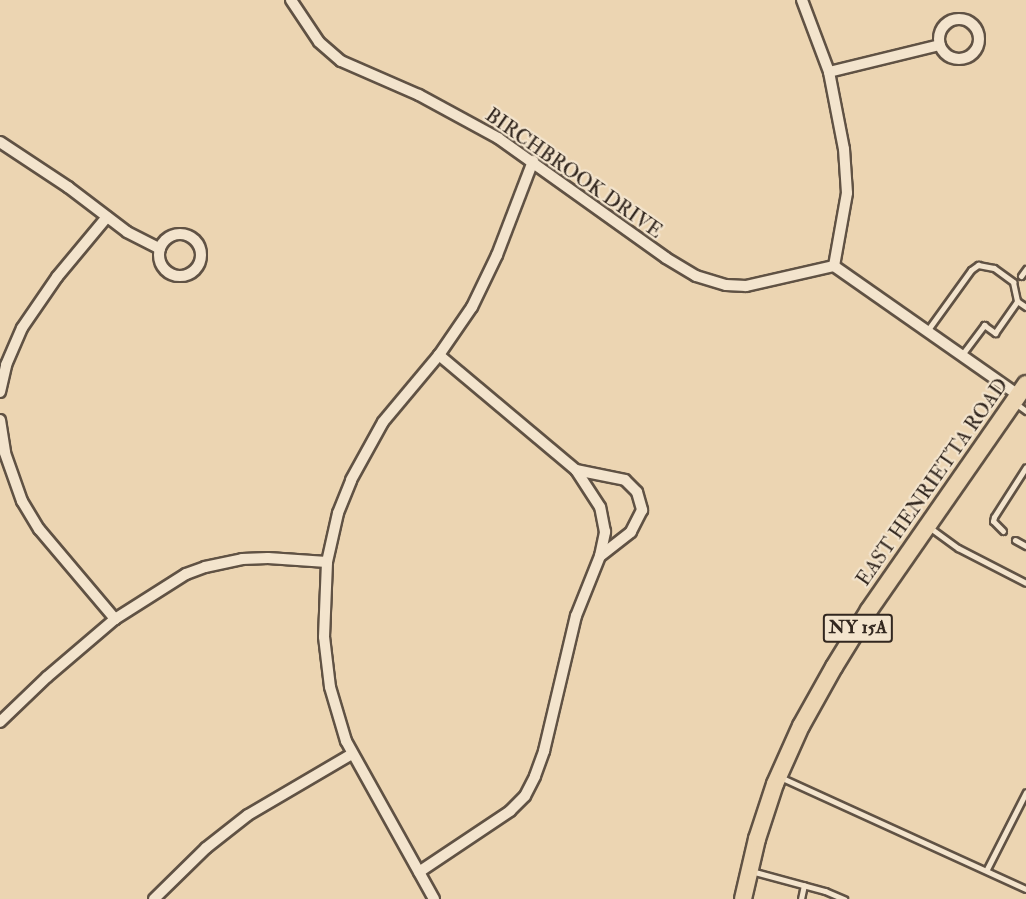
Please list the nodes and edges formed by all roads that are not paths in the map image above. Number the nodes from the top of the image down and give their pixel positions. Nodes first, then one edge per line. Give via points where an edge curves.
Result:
1 (291, 0) edge
2 (802, 0) edge
3 (940, 45) dead end
4 (830, 72) junction
5 (0, 142) edge
6 (533, 161) junction
7 (107, 217) junction
8 (160, 249) junction
9 (834, 266) junction
10 (1026, 269) edge
11 (1022, 276) dead end
12 (1017, 301) junction
13 (1026, 307) edge
14 (927, 331) junction
15 (439, 355) junction
16 (962, 356) junction
17 (0, 392) edge
18 (1021, 398) edge
19 (0, 420) edge
20 (1026, 467) edge
21 (576, 470) junction
22 (927, 526) junction
23 (1003, 531) dead end
24 (1015, 540) dead end
25 (1026, 546) edge
26 (600, 556) junction
27 (327, 562) junction
28 (1026, 583) edge
29 (115, 619) junction
30 (0, 722) edge
31 (352, 754) junction
32 (779, 776) junction
33 (1026, 792) edge
34 (987, 869) junction
35 (750, 871) junction
36 (418, 872) junction
37 (804, 885) junction
38 (1026, 889) edge
39 (154, 899) edge
40 (434, 899) edge
41 (743, 899) edge
42 (801, 899) edge
43 (844, 899) edge

1 - 6 street, BIRCHBROOK DRIVE via 314,36 341,61 419,95
2 - 4 street
3 - 4 street
4 - 9 street via 847,171
5 - 7 street
6 - 9 street, BIRCHBROOK DRIVE via 696,276 746,286
6 - 15 street via 482,290
7 - 8 street
7 - 17 street via 57,277 22,328 6,365
8 - 8 street via 163,269 175,276 188,275 201,260 199,246 182,234 168,238
9 - 14 street
10 - 11 lane
12 - 13 lane
12 - 14 lane via 1013,282 994,267 978,265
12 - 16 lane via 995,333 984,325
14 - 16 street
15 - 21 street
15 - 27 street via 396,404 365,452 338,513
16 - 18 street
18 - 22 main road, EAST HENRIETTA ROAD / NY 15A
19 - 29 street via 5,453 22,501 39,529
20 - 23 lane via 994,516 993,521
21 - 26 street via 600,507 605,532
21 - 26 street via 625,480 637,492 642,510 631,532
22 - 28 lane via 958,548
22 - 32 main road, EAST HENRIETTA ROAD / NY 15A via 834,667
24 - 25 lane
26 - 36 street via 576,616 544,751 525,796 491,825
27 - 29 street via 242,559 205,567 169,583
27 - 31 street via 324,628 330,687
29 - 30 street
31 - 36 street
31 - 39 street via 248,815 206,848
32 - 34 lane
32 - 35 main road, EAST HENRIETTA ROAD / NY 15A
33 - 34 lane
34 - 38 lane
35 - 37 lane
35 - 41 main road, EAST HENRIETTA ROAD / NY 15A
36 - 40 street
37 - 42 lane
37 - 43 lane

